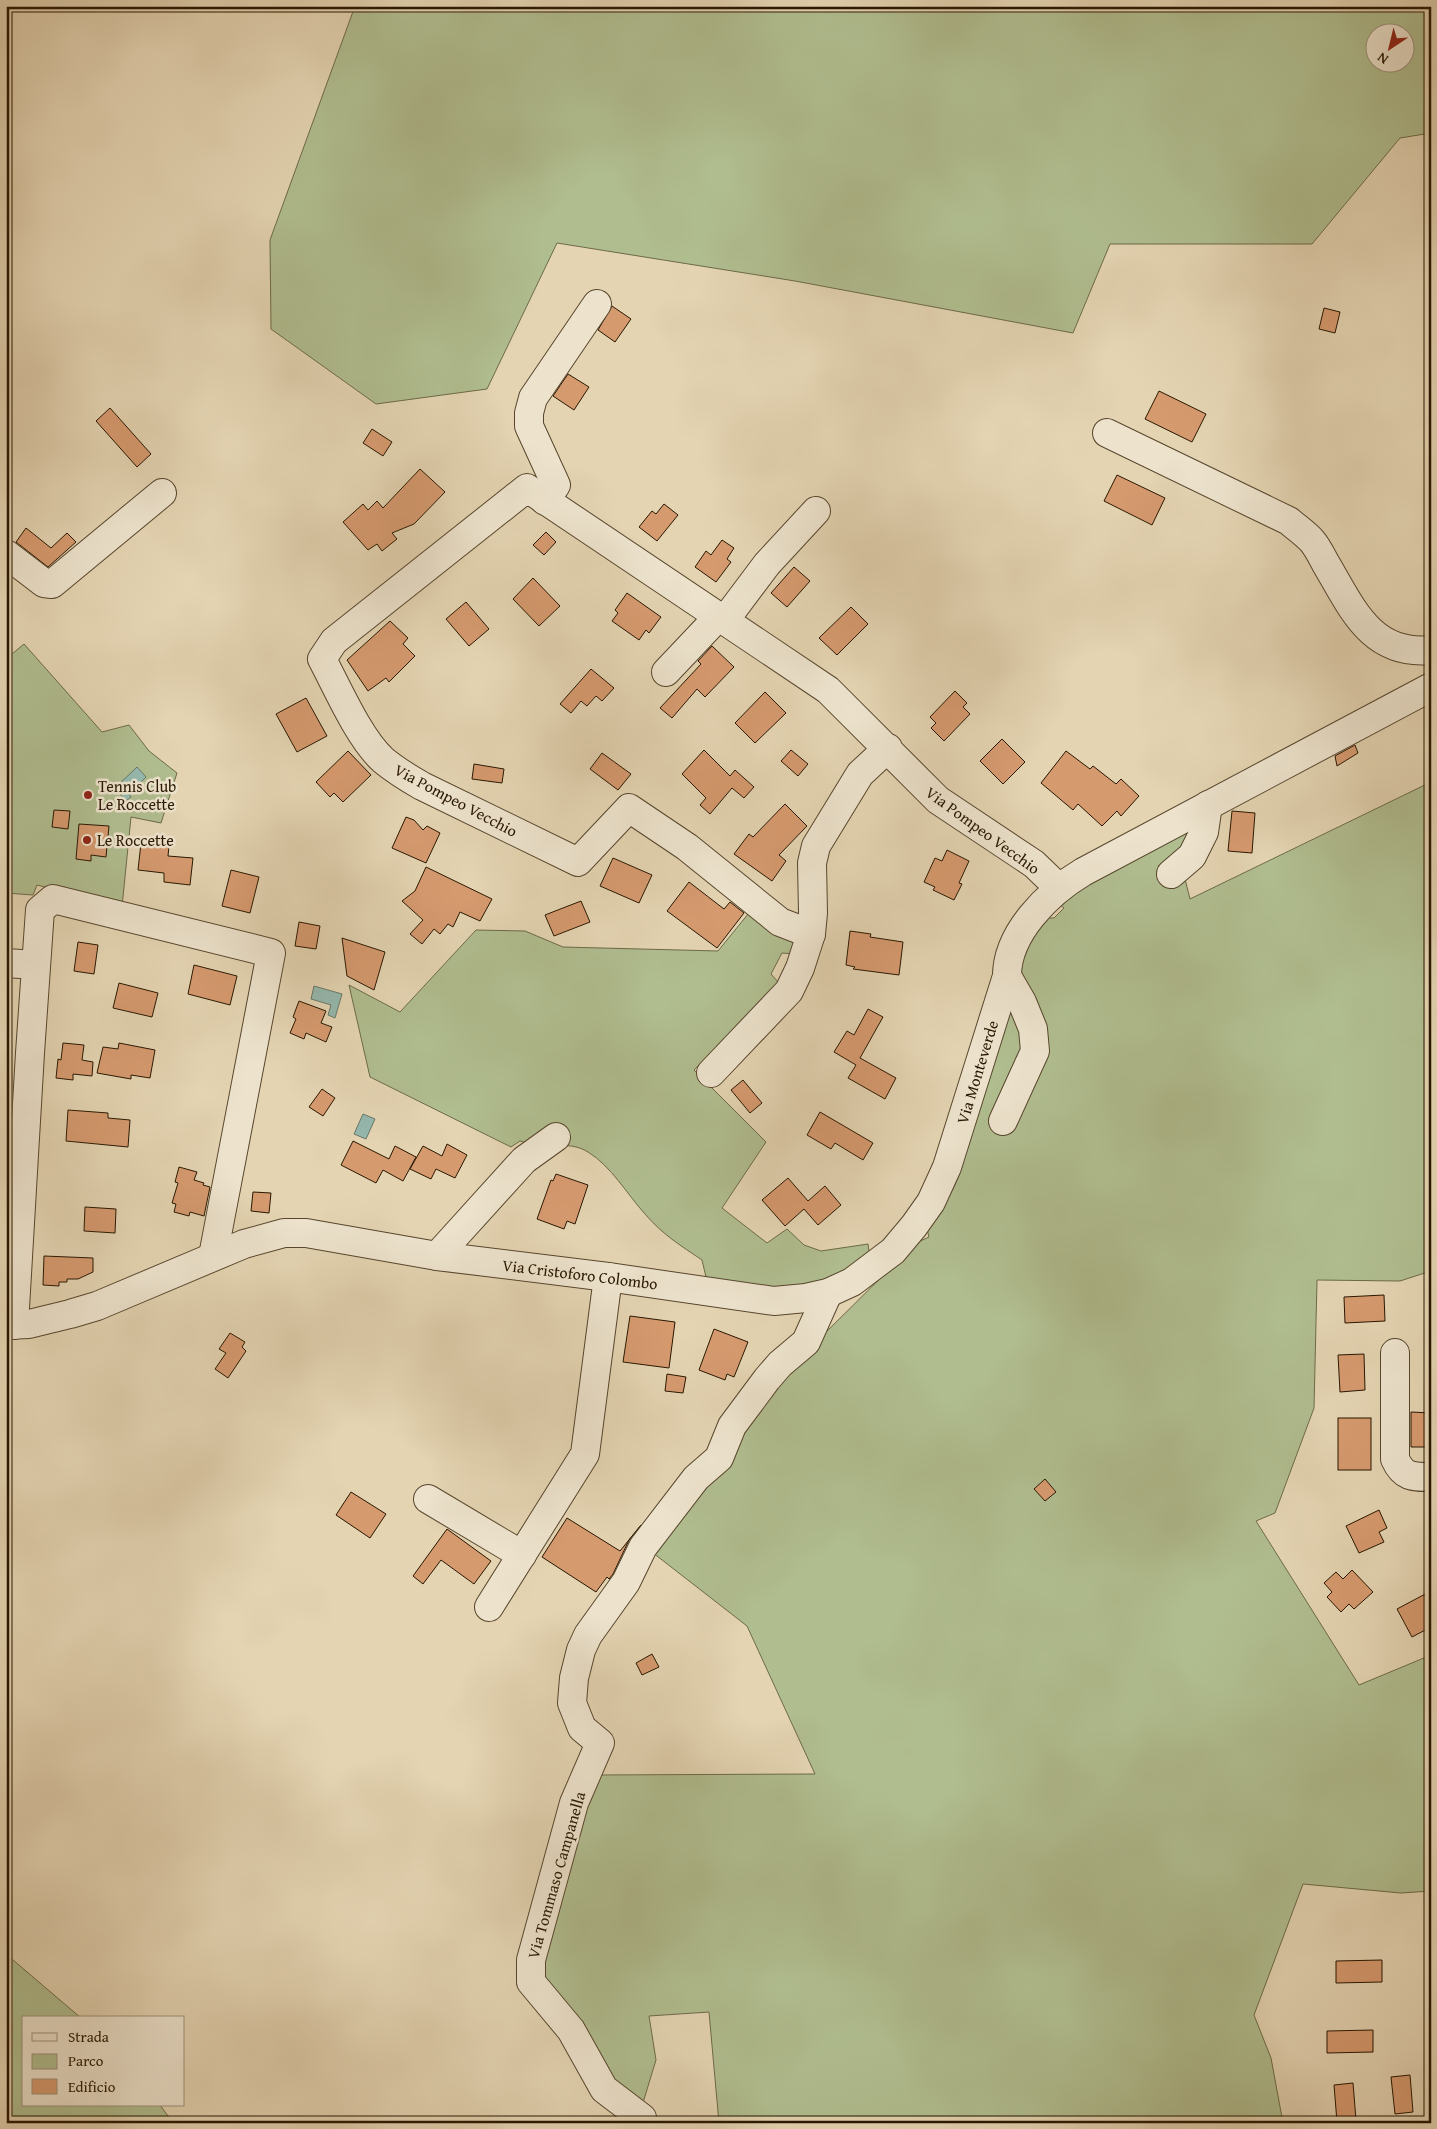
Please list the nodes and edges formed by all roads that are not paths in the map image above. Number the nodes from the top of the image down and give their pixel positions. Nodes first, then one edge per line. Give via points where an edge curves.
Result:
1 (597, 304) dead end
2 (1107, 433) dead end
3 (162, 493) dead end
4 (545, 501) junction
5 (816, 511) dead end
6 (6, 554) edge
7 (722, 618) junction
8 (1431, 650) edge
9 (666, 672) dead end
10 (1431, 687) edge
11 (888, 748) junction
12 (1208, 805) junction
13 (1170, 874) dead end
14 (1066, 883) junction
15 (811, 934) junction
16 (6, 962) edge
17 (36, 965) junction
18 (1007, 976) junction
19 (711, 1073) dead end
20 (1003, 1121) dead end
21 (556, 1137) dead end
22 (213, 1256) junction
23 (437, 1256) junction
24 (608, 1277) junction
25 (828, 1293) junction
26 (10, 1325) edge
27 (1395, 1353) dead end
28 (1431, 1478) edge
29 (428, 1499) dead end
30 (522, 1555) junction
31 (489, 1607) dead end
32 (642, 2123) edge

1 - 4 street via 533,398 529,413 529,426 556,485
2 - 8 street via 1289,521 1313,542 1365,626 1382,641 1397,648
3 - 6 street via 52,584 44,582
4 - 7 street, Via Pompeo Vecchio
4 - 15 street, Via Pompeo Vecchio via 527,488 334,640 322,659 364,736 381,758 399,773 578,862 629,808 687,847 780,922
5 - 7 street
7 - 9 street
7 - 11 street, Via Pompeo Vecchio via 828,690
10 - 12 street
11 - 14 street, Via Pompeo Vecchio via 938,800
11 - 15 street via 860,774 816,846 812,863
12 - 13 street via 1204,832 1192,856
12 - 14 street
14 - 18 street, Via Monteverde via 1032,915 1019,935
15 - 19 street via 789,990
16 - 17 street
17 - 22 street via 40,910 53,899 272,953
17 - 26 street
18 - 20 street via 1033,1029 1036,1051
18 - 25 street, Via Monteverde via 947,1167 931,1202 893,1250 852,1282
21 - 23 street via 524,1160
22 - 23 street, Via Cristoforo Colombo via 284,1233 306,1233
22 - 26 street, Via Cristoforo Colombo via 96,1306
23 - 24 street, Via Cristoforo Colombo
24 - 25 street, Via Cristoforo Colombo via 774,1301
24 - 30 street via 585,1454
25 - 32 street, Via Tommaso Campanella via 806,1342 767,1379 732,1426 719,1458 696,1478 643,1547 626,1582 588,1635 574,1678 572,1703 582,1728 600,1743 574,1803 531,1960 531,1982 571,2030 604,2089 642,2118
27 - 28 street via 1395,1459 1399,1470 1408,1475
29 - 30 street
30 - 31 street

